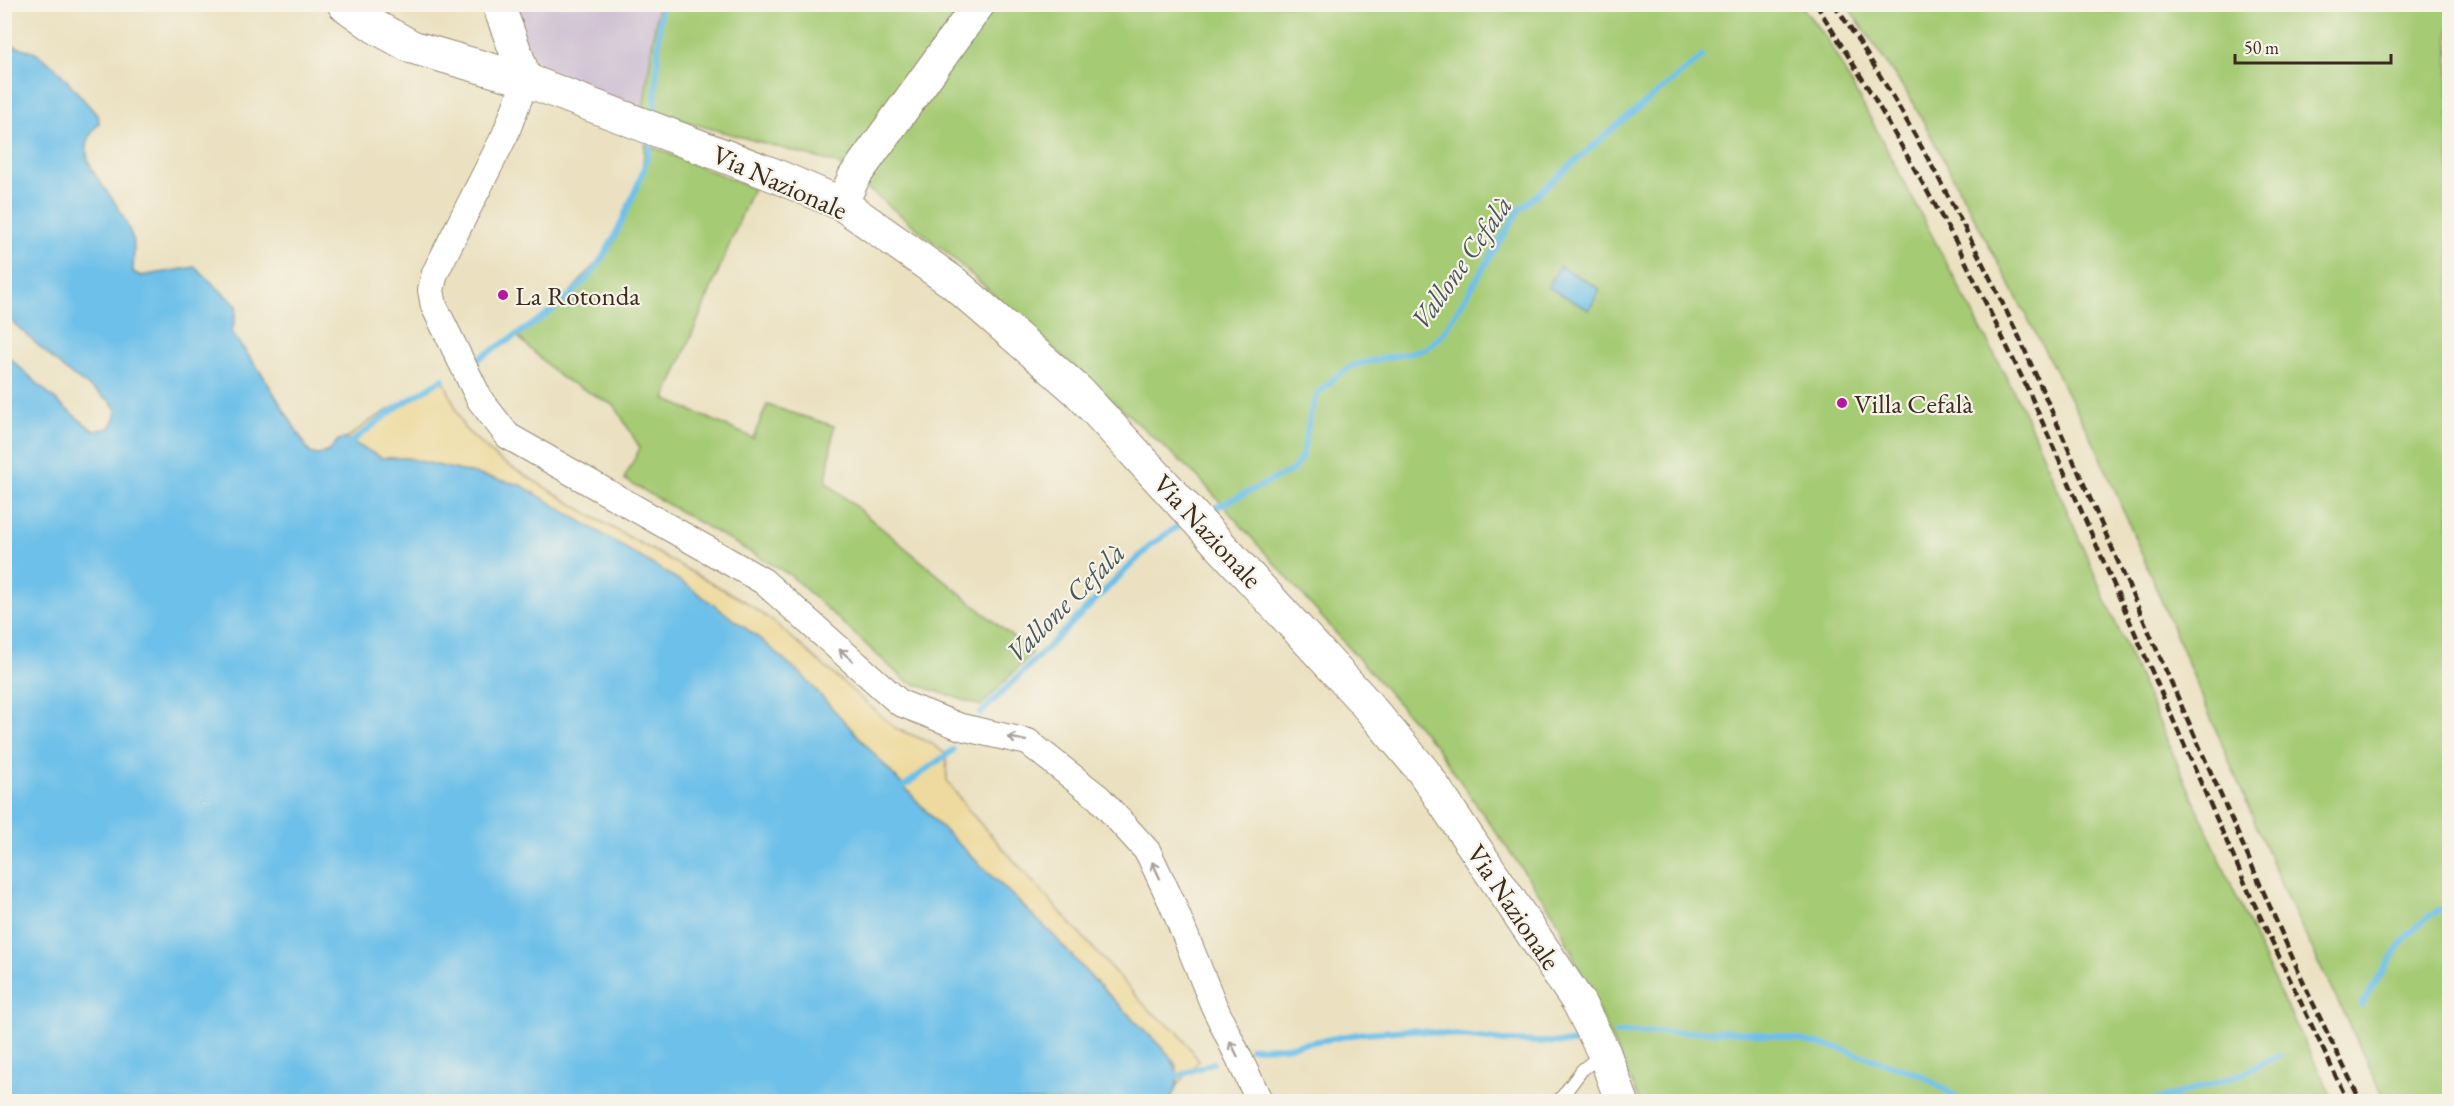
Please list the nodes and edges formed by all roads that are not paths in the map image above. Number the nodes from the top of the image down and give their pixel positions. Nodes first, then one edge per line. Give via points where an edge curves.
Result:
1 (344, 4) edge
2 (498, 4) edge
3 (979, 4) edge
4 (526, 80) junction
5 (842, 204) junction
6 (1604, 1053) junction
7 (1260, 1101) edge
8 (1558, 1101) edge
9 (1622, 1101) edge

1 - 4 main road, Via Nazionale via 412,47
2 - 4 street
3 - 5 street via 854,177
4 - 5 main road, Via Nazionale
7 -> 4 street via 1148,852 1099,798 1028,742 961,728 900,703 763,581 508,436 480,400 434,306 431,290 435,273 505,135
5 - 6 main road, Via Nazionale via 954,283 1078,391 1361,698 1423,771 1579,1003
6 - 8 lane via 1582,1070
6 - 9 main road, Via Nazionale

